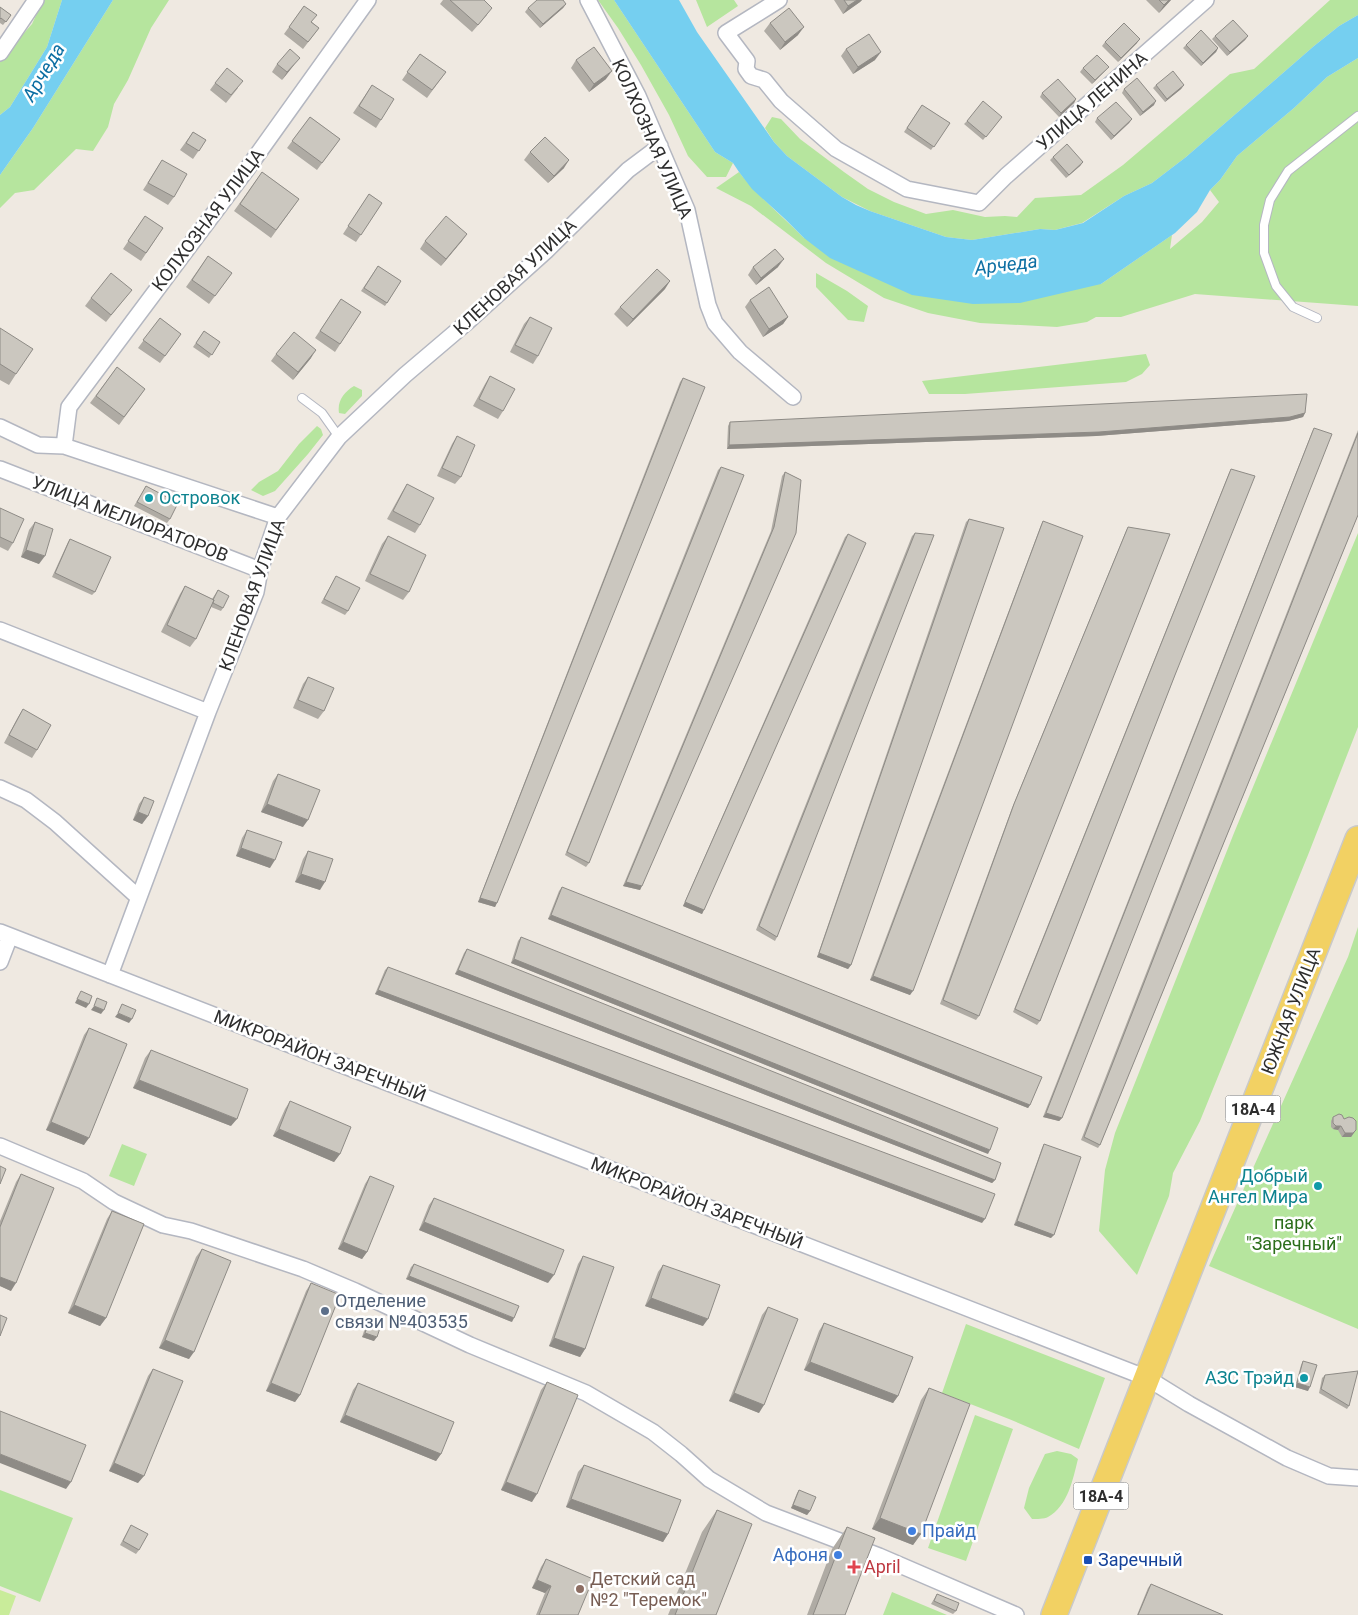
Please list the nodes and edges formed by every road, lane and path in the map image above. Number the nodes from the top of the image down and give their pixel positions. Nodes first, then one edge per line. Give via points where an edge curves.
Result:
1 (36, 0) edge
2 (368, 0) edge
3 (588, 0) edge
4 (780, 0) edge
5 (1206, 0) edge
6 (0, 53) edge
7 (1358, 116) edge
8 (660, 146) junction
9 (1317, 318) dead end
10 (793, 397) dead end
11 (302, 398) dead end
12 (0, 427) edge
13 (339, 437) junction
14 (64, 446) junction
15 (0, 469) edge
16 (278, 517) junction
17 (260, 570) junction
18 (0, 630) edge
19 (208, 712) junction
20 (0, 788) edge
21 (1358, 839) edge
22 (138, 897) junction
23 (5, 934) edge
24 (0, 962) edge
25 (110, 975) junction
26 (0, 1146) edge
27 (1147, 1378) junction
28 (1358, 1478) edge
29 (1016, 1615) edge
30 (1054, 1615) edge

1 - 6 street
2 - 14 street, КОЛХОЗНАЯ УЛИЦА via 247,170 69,406
3 - 8 street, КОЛХОЗНАЯ УЛИЦА
4 - 5 street, УЛИЦА ЛЕНИНА via 726,33 747,61 746,69 751,76 764,80 782,101 836,149 907,188 979,204 1006,176
7 - 9 lane via 1288,172 1270,200 1264,225 1264,253 1276,286 1293,307
8 - 10 street, КОЛХОЗНАЯ УЛИЦА via 687,210 715,323 740,352
8 - 13 street, КЛЕНОВАЯ УЛИЦА via 628,170 546,251
11 - 13 lane via 322,413
12 - 14 street via 38,445
13 - 16 street, КЛЕНОВАЯ УЛИЦА
14 - 16 street
15 - 17 street, УЛИЦА МЕЛИОРАТОРОВ
16 - 17 street, КЛЕНОВАЯ УЛИЦА
17 - 19 street, КЛЕНОВАЯ УЛИЦА via 256,592
18 - 19 street
19 - 22 street, КЛЕНОВАЯ УЛИЦА
20 - 22 street via 26,800 56,822
21 - 27 main road, ЮЖНАЯ УЛИЦА / 18А-4
22 - 25 street, КЛЕНОВАЯ УЛИЦА
23 - 24 street, МИКРОРАЙОН ЗАРЕЧНЫЙ
23 - 25 street, МИКРОРАЙОН ЗАРЕЧНЫЙ
25 - 27 street, МИКРОРАЙОН ЗАРЕЧНЫЙ
26 - 29 street via 83,1181 114,1202 163,1225 192,1231 303,1269 470,1345 586,1393 653,1432 709,1479 766,1513 879,1556
27 - 28 street, МИКРОРАЙОН ЗАРЕЧНЫЙ via 1287,1458 1329,1476
27 - 30 main road, 18А-4

